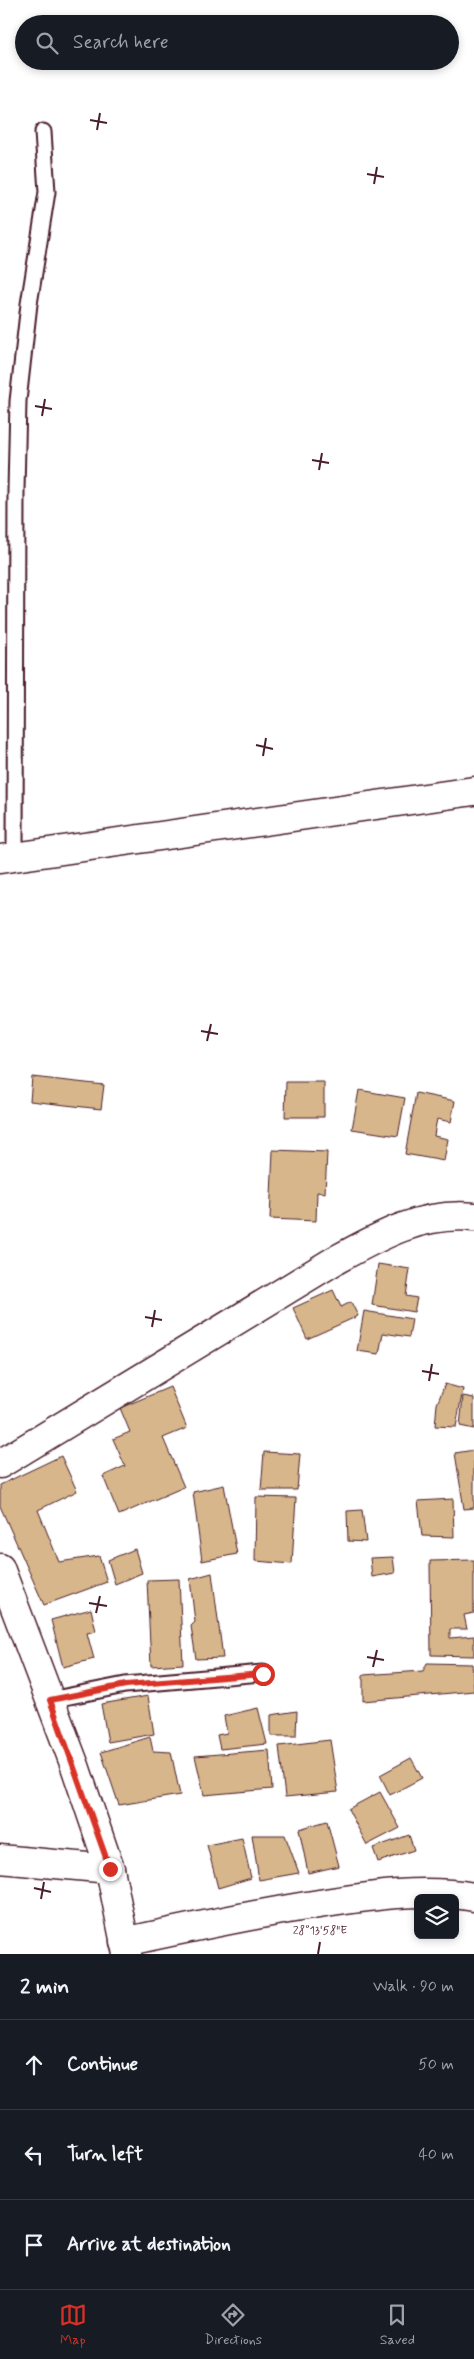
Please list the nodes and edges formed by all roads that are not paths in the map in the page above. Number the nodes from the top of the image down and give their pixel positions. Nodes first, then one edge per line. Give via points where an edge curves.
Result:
1 (43, 132) dead end
2 (474, 791) edge
3 (8, 857) edge
4 (474, 1217) edge
5 (0, 1464) edge
6 (0, 1568) edge
7 (263, 1674) dead end
8 (50, 1700) junction
9 (0, 1859) edge
10 (110, 1869) junction
11 (474, 1897) edge
12 (126, 1948) edge

1 - 3 lane via 47,192 18,401
2 - 3 street
4 - 5 street via 424,1219 372,1240
6 - 8 street
7 - 8 lane via 126,1685
8 - 10 street
9 - 10 street
10 - 12 street
11 - 12 street via 434,1892 365,1897 272,1911

